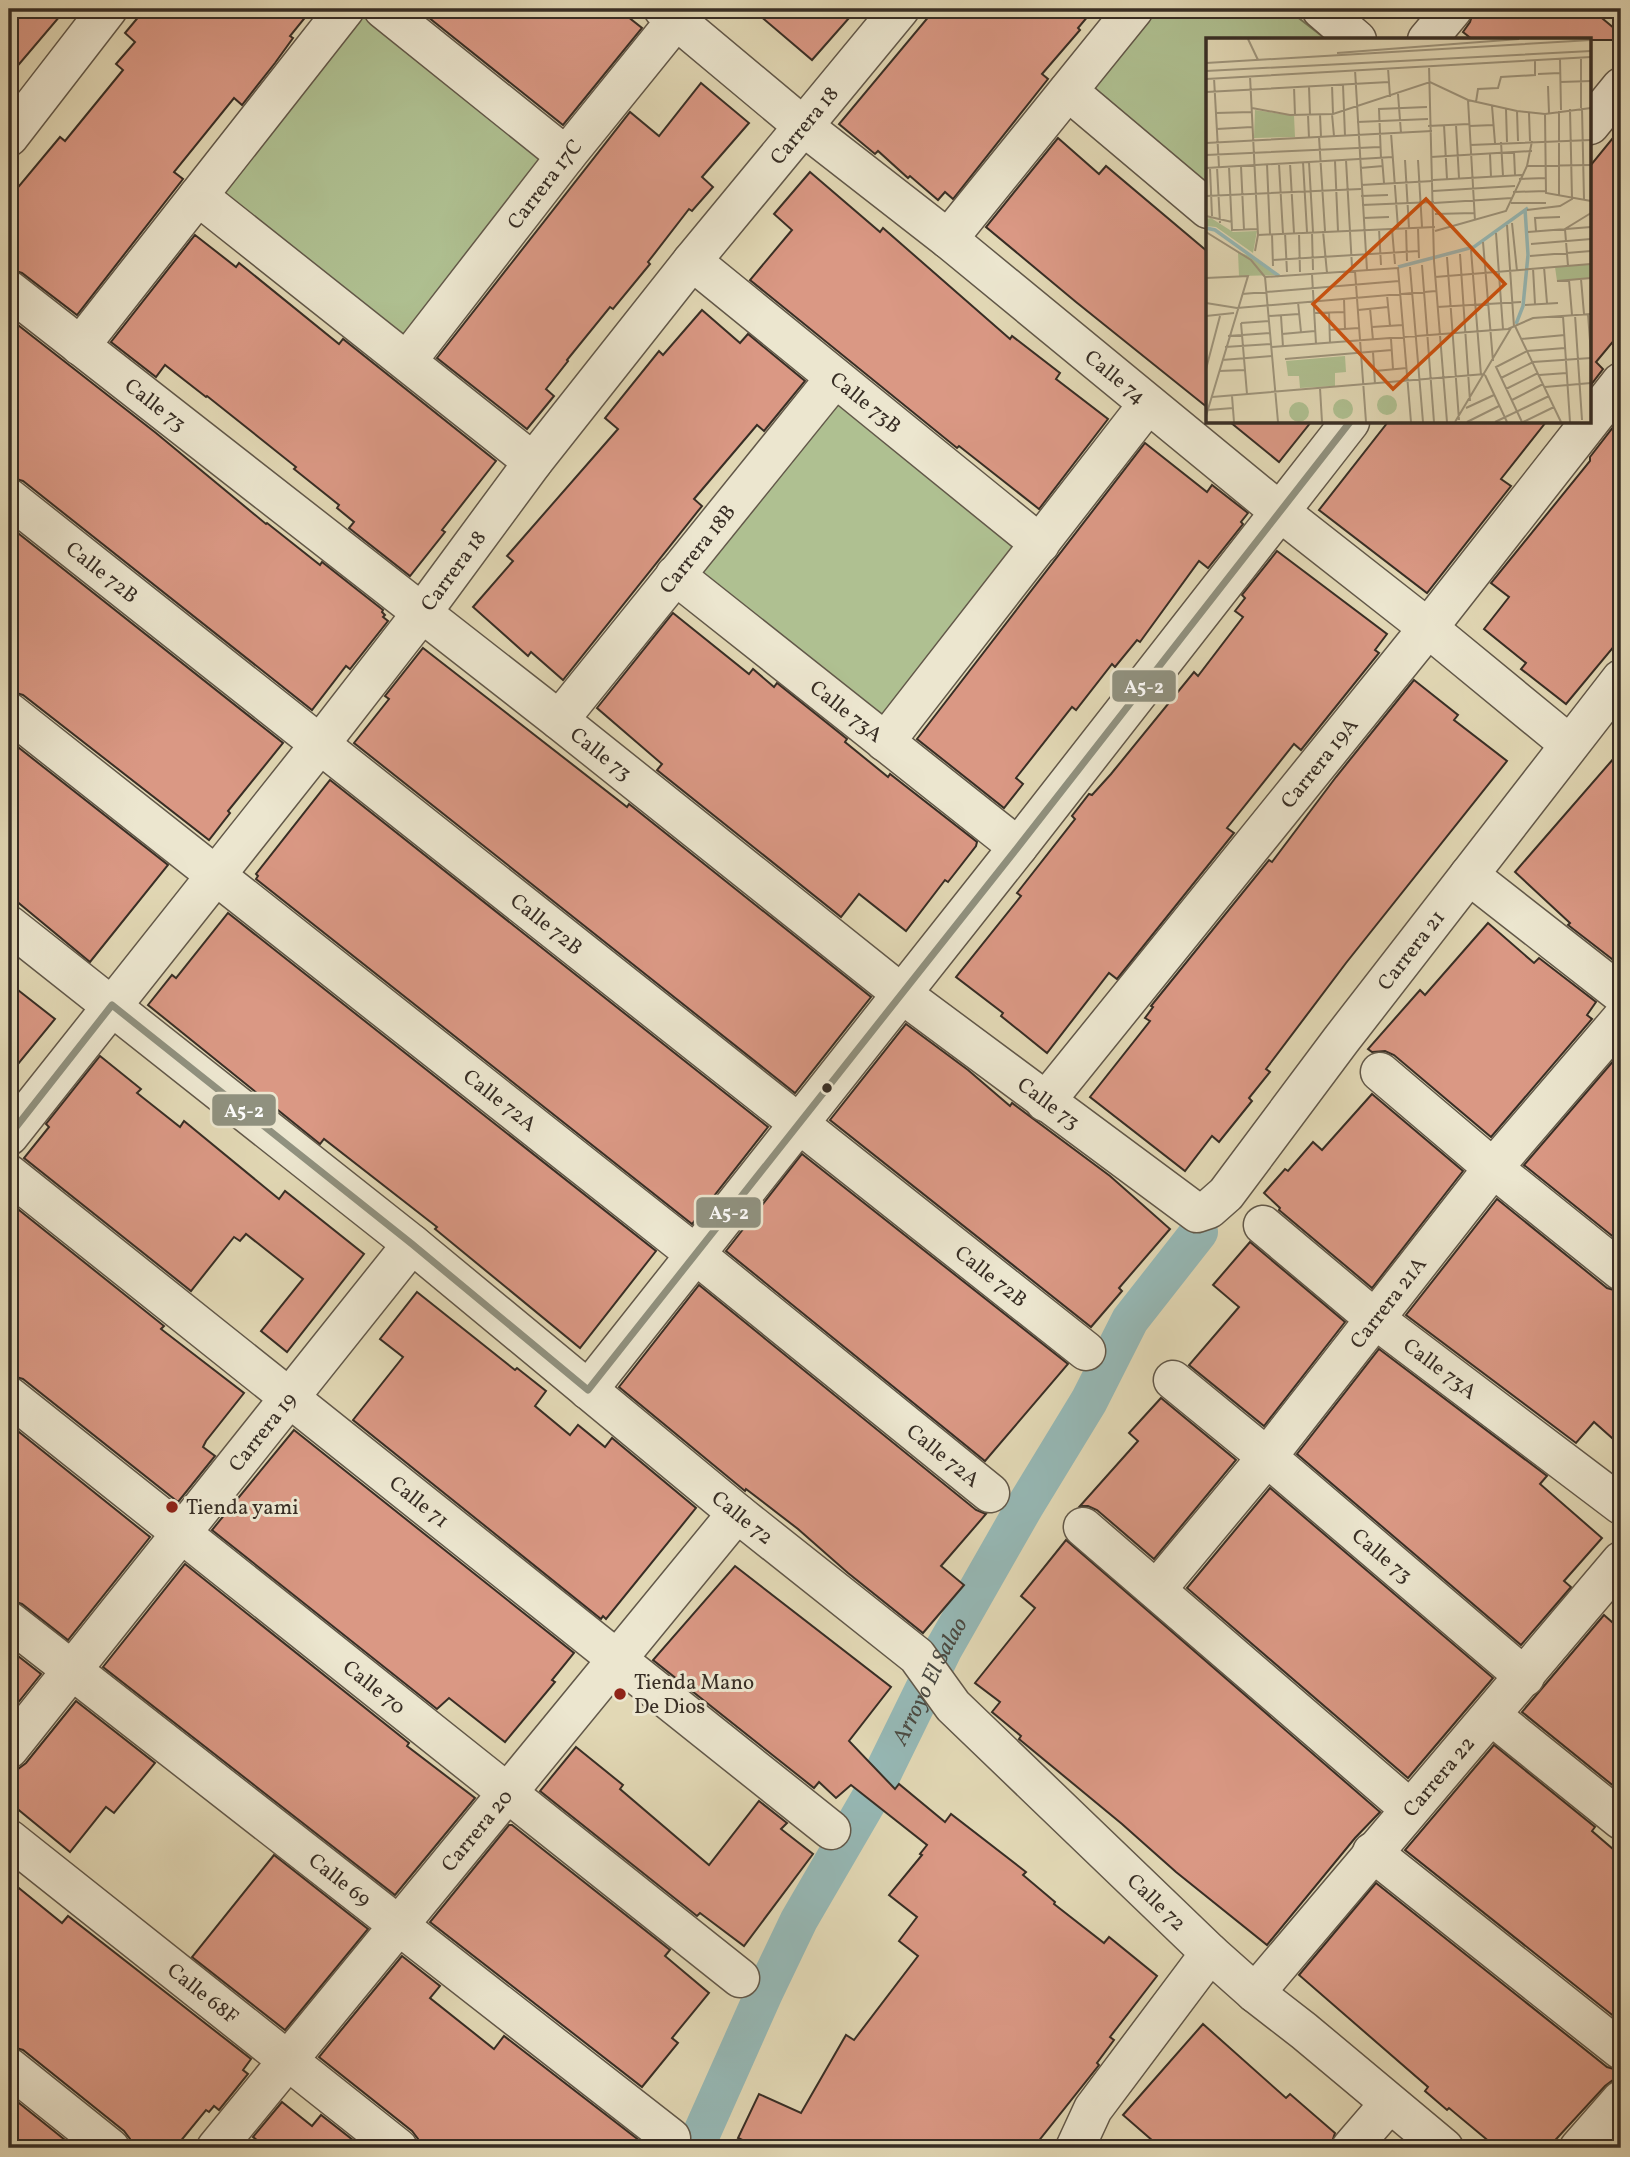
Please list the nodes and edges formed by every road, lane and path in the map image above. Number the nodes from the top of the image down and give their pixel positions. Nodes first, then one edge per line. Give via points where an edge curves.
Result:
1 (108, 9) edge
2 (345, 9) edge
3 (383, 9) edge
4 (900, 9) edge
5 (1134, 9) edge
6 (1321, 9) edge
7 (1453, 9) edge
8 (675, 12) edge
9 (1355, 38) edge
10 (1429, 38) edge
11 (1621, 87) edge
12 (1068, 91) junction
13 (1592, 123) edge
14 (803, 125) junction
15 (9, 137) edge
16 (566, 156) junction
17 (198, 196) junction
18 (1206, 207) edge
19 (948, 239) junction
20 (692, 261) junction
21 (9, 290) edge
22 (80, 346) junction
23 (407, 361) junction
24 (835, 378) junction
25 (1621, 382) edge
26 (1148, 404) junction
27 (1592, 419) edge
28 (1348, 424) edge
29 (1588, 424) edge
30 (533, 462) junction
31 (9, 498) edge
32 (1279, 511) junction
33 (1040, 544) junction
34 (675, 575) junction
35 (421, 614) junction
36 (1428, 628) junction
37 (1621, 680) edge
38 (9, 712) edge
39 (559, 720) junction
40 (885, 742) junction
41 (320, 744) junction
42 (1570, 744) junction
43 (1018, 847) junction
44 (1469, 875) junction
45 (216, 876) junction
46 (9, 925) edge
47 (902, 994) junction
48 (1621, 994) edge
49 (113, 1005) junction
50 (1621, 1019) edge
51 (1380, 1072) dead end
52 (1045, 1102) junction
53 (799, 1124) junction
54 (9, 1136) edge
55 (1493, 1168) junction
56 (9, 1174) edge
57 (1197, 1213) joint
58 (1263, 1225) dead end
59 (412, 1244) junction
60 (695, 1254) junction
61 (1621, 1271) edge
62 (1375, 1319) junction
63 (1086, 1351) dead end
64 (1173, 1380) dead end
65 (588, 1390) junction
66 (9, 1396) edge
67 (290, 1398) junction
68 (1267, 1457) junction
69 (989, 1493) dead end
70 (1621, 1506) edge
71 (737, 1513) junction
72 (1083, 1527) dead end
73 (182, 1534) junction
74 (1613, 1587) edge
75 (1157, 1589) junction
76 (9, 1621) edge
77 (616, 1659) junction
78 (72, 1670) junction
79 (1525, 1677) junction
80 (1492, 1716) junction
81 (9, 1749) edge
82 (506, 1792) junction
83 (1410, 1809) junction
84 (1621, 1820) edge
85 (831, 1830) dead end
86 (9, 1839) edge
87 (1372, 1852) junction
88 (398, 1925) junction
89 (1210, 1953) junction
90 (740, 1978) dead end
91 (1255, 1993) junction
92 (1621, 2050) edge
93 (288, 2061) junction
94 (9, 2067) edge
95 (1621, 2100) edge
96 (1389, 2104) junction
97 (671, 2138) dead end
98 (110, 2148) edge
99 (216, 2148) edge
100 (398, 2148) edge
101 (1075, 2148) edge
102 (1351, 2148) edge
103 (1444, 2148) edge
104 (1580, 2148) edge

1 - 15 street
2 - 17 street
3 - 16 street
4 - 14 street, Carrera 18
5 - 12 street
6 - 9 street
7 - 10 street
8 - 14 street, Calle 74
8 - 16 street, Carrera 17C
11 - 13 street
12 - 18 street
12 - 19 street
14 - 19 street, Calle 74
14 - 20 street, Carrera 18
16 - 23 street, Carrera 17C
17 - 22 street
17 - 23 street
19 - 26 street, Calle 74
20 - 24 street, Calle 73B
20 - 30 street, Carrera 18
21 - 22 street, Calle 73
22 - 35 street, Calle 73
23 - 30 street
24 - 33 street, Calle 73B
24 - 34 street, Carrera 18B
25 - 27 street, Carrera 19A
26 - 32 street, Calle 74
26 - 33 street
28 - 32 street
29 - 36 street, Carrera 19A
30 - 35 street, Carrera 18
31 - 41 street, Calle 72B
32 - 36 street, Calle 74
32 - 43 street
33 - 40 street
34 - 39 street, Carrera 18B
34 - 40 street, Calle 73A
35 - 39 street, Calle 73
35 - 41 street, Carrera 18
36 - 42 street, Calle 74
36 - 52 street, Carrera 19A
37 - 42 street, Carrera 21
38 - 45 street, Calle 72A
39 - 47 street, Calle 73
40 - 43 street, Calle 73A
41 - 45 street, Carrera 18
41 - 53 street, Calle 72B
42 - 44 street, Carrera 21
43 - 47 street
44 - 48 street
44 - 57 street, Carrera 21 via 1226,1194
45 - 49 street, Carrera 18
45 - 60 street, Calle 72A
46 - 49 street, Calle 72
47 - 52 street, Calle 73
47 - 53 street
49 - 54 street, Carrera 18
49 - 59 street, Calle 72
50 - 55 street, Carrera 21A
51 - 55 street
52 - 57 street, Calle 73
53 - 60 street
53 - 63 street, Calle 72B
55 - 61 street
55 - 62 street, Carrera 21A
56 - 67 street, Calle 71
58 - 62 street, Calle 73A
59 - 65 street, Calle 72
59 - 67 street, Carrera 19
60 - 65 street
60 - 69 street, Calle 72A
62 - 68 street, Carrera 21A
62 - 70 street, Calle 73A
64 - 68 street, Calle 73
65 - 71 street, Calle 72
66 - 73 street, Calle 70
67 - 73 street, Carrera 19
67 - 77 street, Calle 71
68 - 75 street, Carrera 21A
68 - 79 street, Calle 73
71 - 77 street, Carrera 20
71 - 89 street, Calle 72 via 917,1656 953,1706
72 - 75 street
73 - 78 street, Carrera 19
73 - 82 street, Calle 70
74 - 79 street, Carrera 22
75 - 83 street
76 - 78 street, Calle 69
77 - 82 street, Carrera 20
77 - 85 street, Calle 71
78 - 81 street, Carrera 19
78 - 88 street, Calle 69
79 - 80 street, Carrera 22
80 - 83 street, Carrera 22
80 - 84 street
82 - 88 street, Carrera 20
82 - 90 street, Calle 70
83 - 87 street, Carrera 22
86 - 93 street, Calle 68F
87 - 91 street, Carrera 22
87 - 92 street
88 - 93 street, Carrera 20
88 - 97 street, Calle 69
89 - 91 street, Calle 72
89 - 101 street via 1093,2109
91 - 96 street, Calle 72
93 - 99 street, Carrera 20
93 - 100 street, Calle 68F
94 - 98 street
95 - 104 street
96 - 102 street
96 - 103 street, Calle 72

